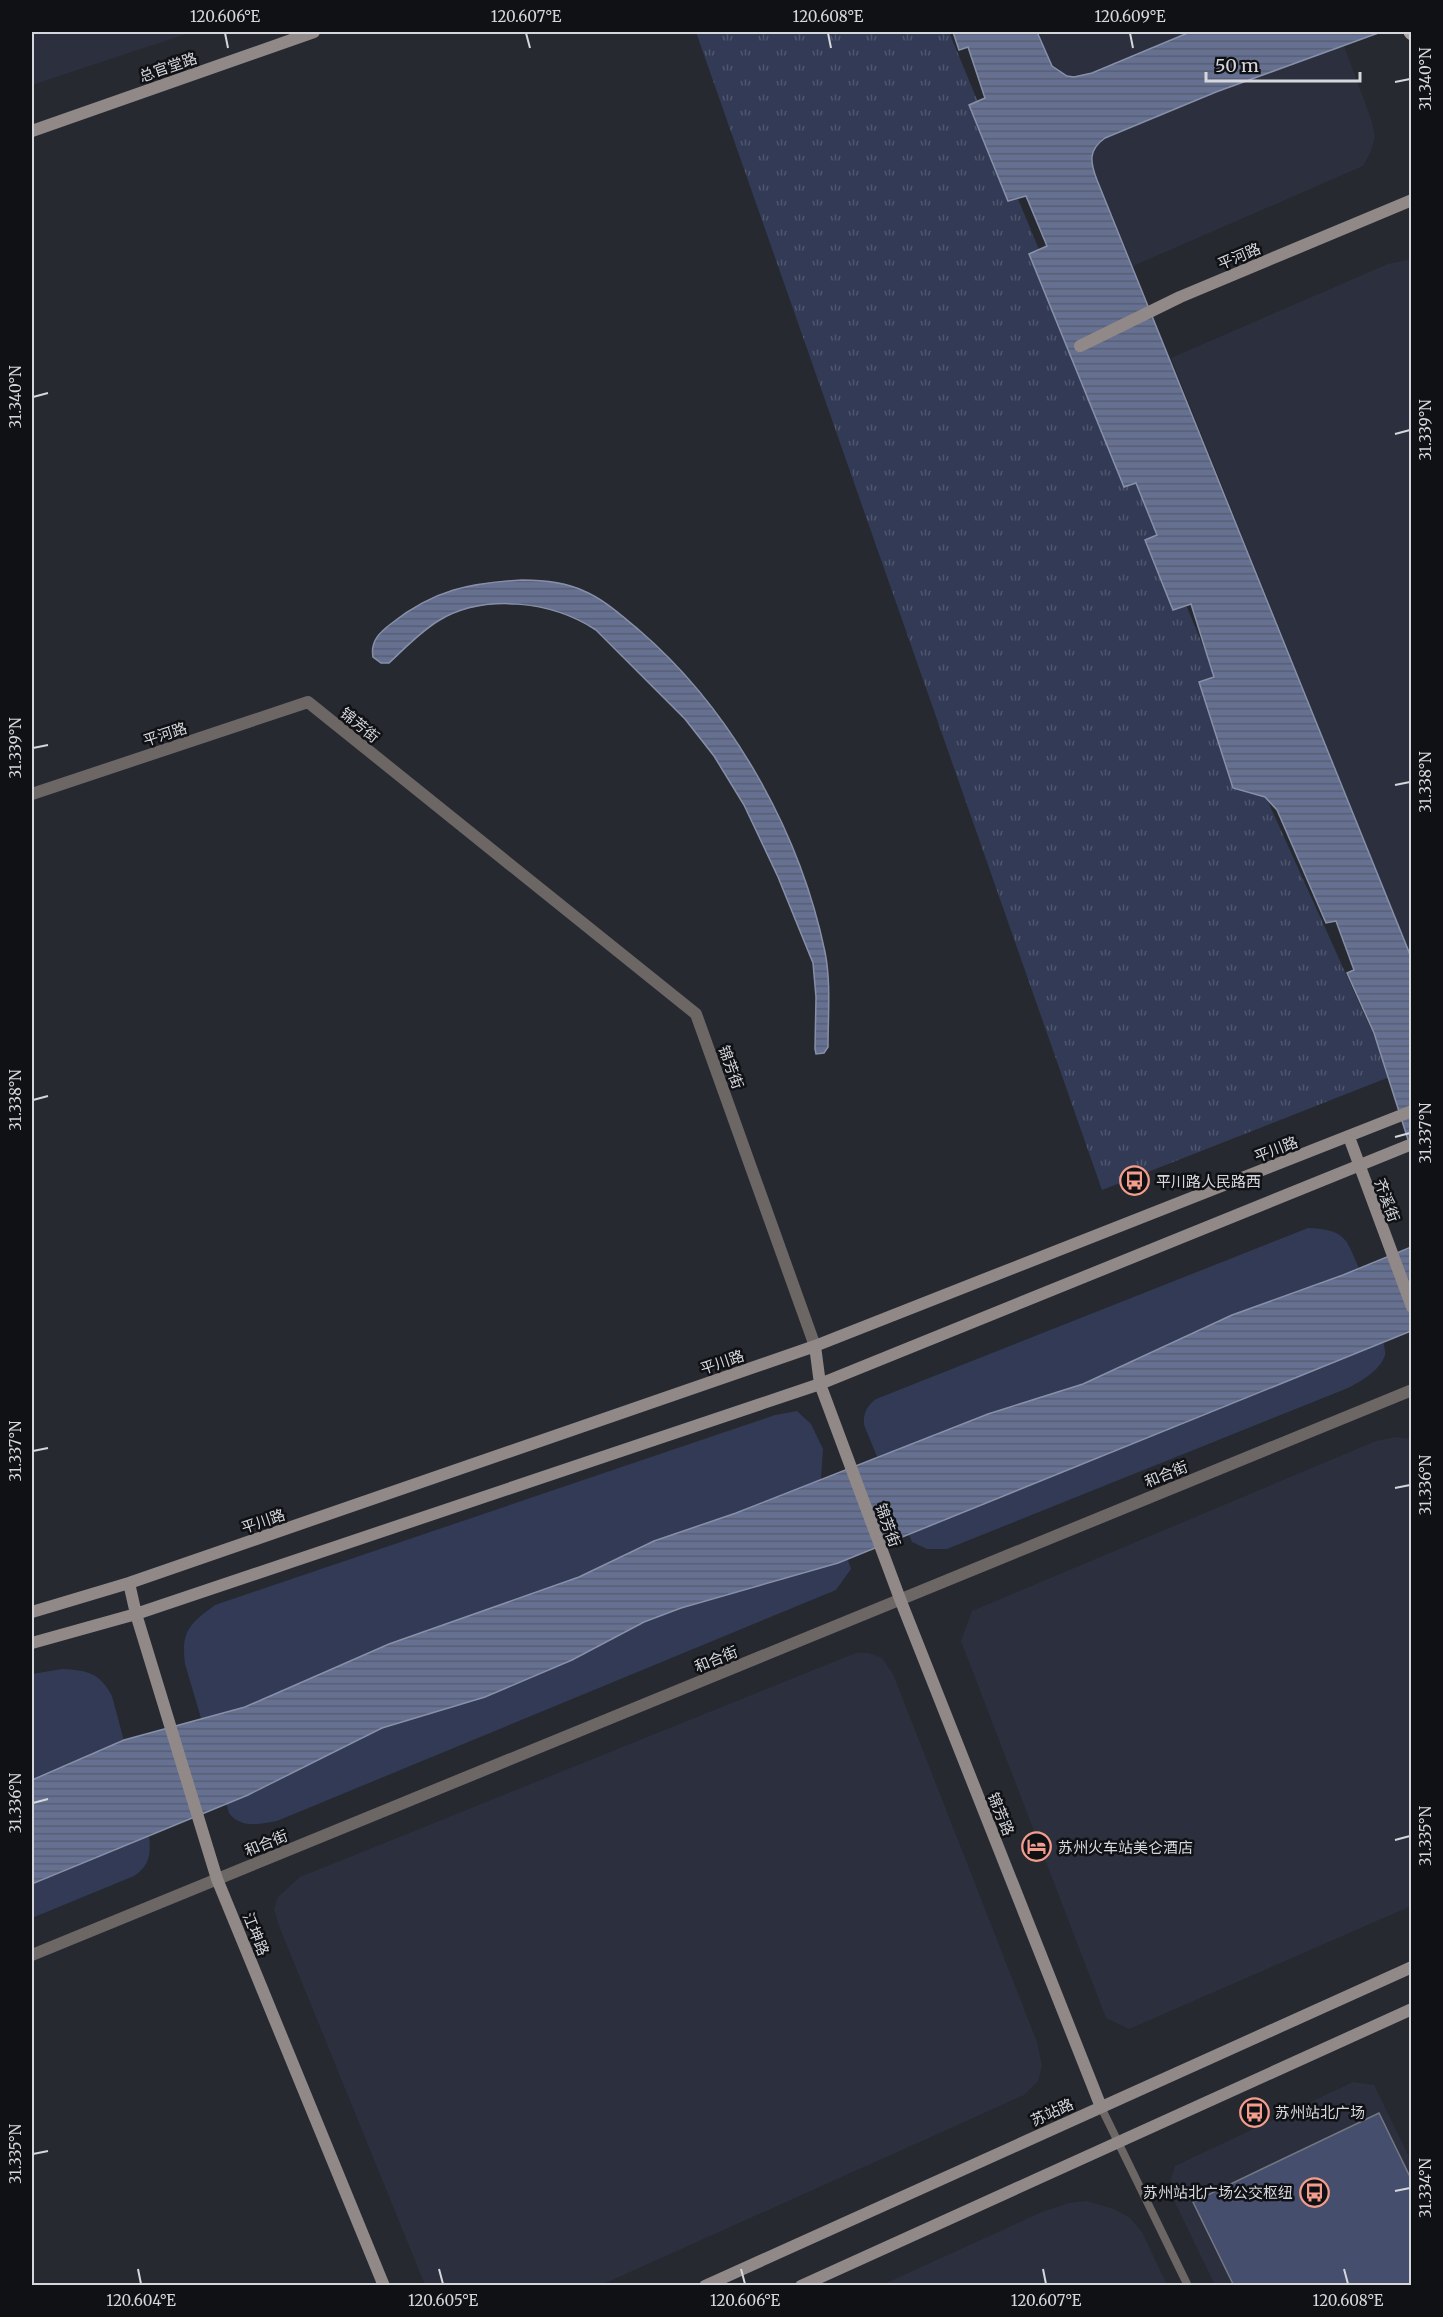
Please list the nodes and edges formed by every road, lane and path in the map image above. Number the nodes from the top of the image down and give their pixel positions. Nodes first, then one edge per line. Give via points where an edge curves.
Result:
1 (314, 32) edge
2 (32, 131) edge
3 (1412, 200) edge
4 (1080, 346) dead end
5 (308, 702) joint
6 (32, 794) edge
7 (1412, 1111) edge
8 (1349, 1137) junction
9 (1412, 1144) edge
10 (1358, 1166) junction
11 (1412, 1307) edge
12 (815, 1346) junction
13 (820, 1384) junction
14 (1412, 1390) edge
15 (129, 1583) junction
16 (900, 1599) junction
17 (32, 1612) edge
18 (136, 1614) junction
19 (32, 1643) edge
20 (217, 1879) junction
21 (32, 1955) edge
22 (1412, 1967) edge
23 (1412, 2009) edge
24 (1101, 2107) junction
25 (1118, 2144) junction
26 (384, 2286) edge
27 (705, 2286) edge
28 (801, 2286) edge
29 (1188, 2286) edge

1 - 2 street, 总官堂路
3 - 4 street, 平河路 via 1180,297
5 - 6 street, 平河路
5 - 12 street, 锦芳街 via 696,1014
7 - 8 street, 平川路
8 - 10 street, 齐溪街
8 - 12 street, 平川路
9 - 10 street
10 - 11 street, 齐溪街
10 - 13 street
12 - 13 street, 锦芳街
12 - 15 street, 平川路
13 - 16 street, 锦芳街
13 - 18 street
14 - 16 street, 和合街
15 - 17 street, 平川路
15 - 18 street, 江坤路
16 - 20 street, 和合街
16 - 24 street, 锦芳路
18 - 19 street
18 - 20 street, 江坤路
20 - 21 street, 和合街
20 - 26 street, 江坤路
22 - 24 street, 苏站路
23 - 25 street
24 - 25 lane
24 - 27 street, 苏站路
25 - 28 street
25 - 29 lane

